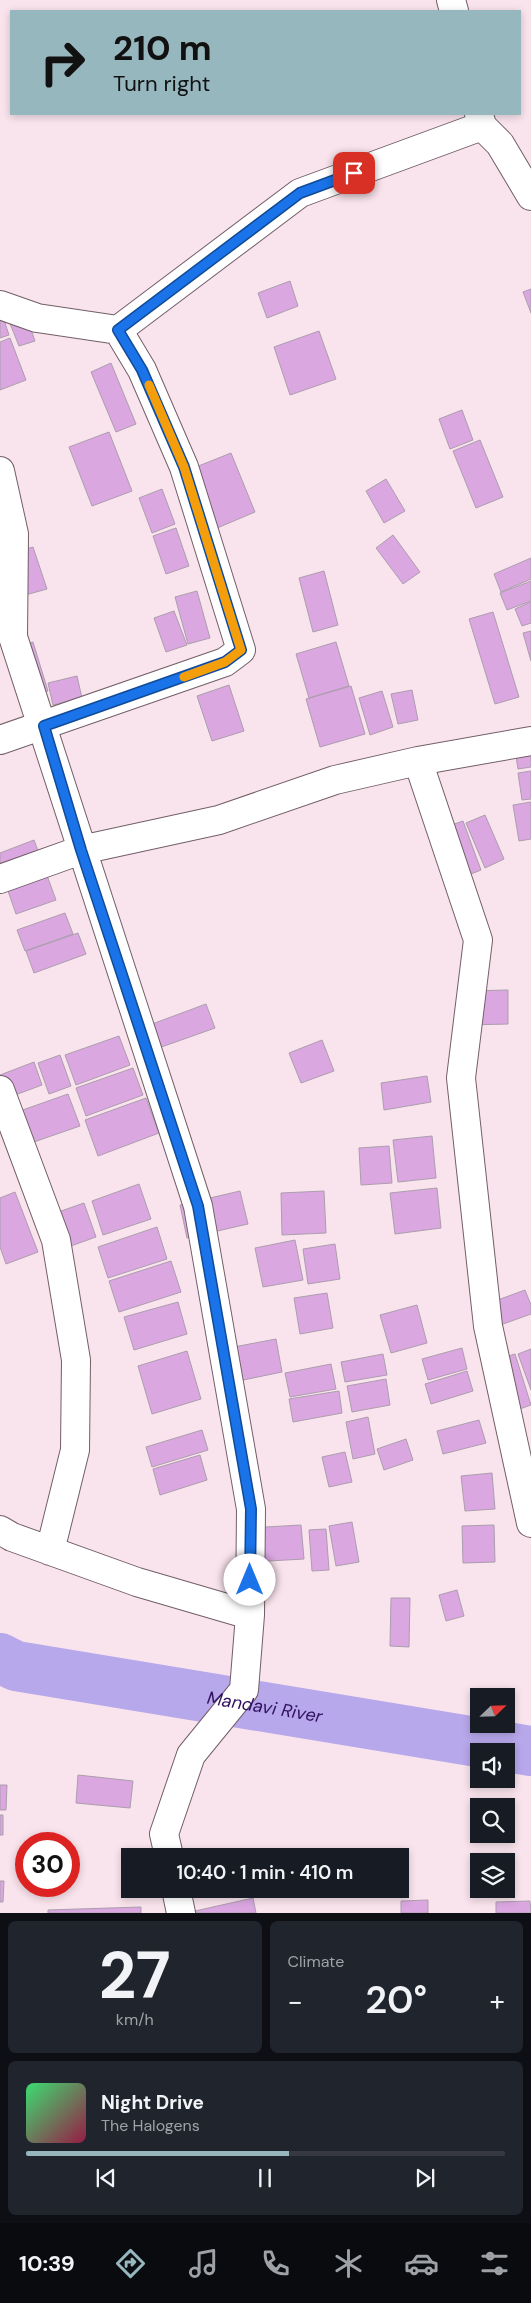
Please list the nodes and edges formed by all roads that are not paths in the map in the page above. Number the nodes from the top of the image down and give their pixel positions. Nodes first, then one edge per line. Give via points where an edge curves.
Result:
1 (480, 120) edge
2 (531, 196) edge
3 (0, 304) edge
4 (118, 330) junction
5 (0, 471) edge
6 (7, 639) edge
7 (44, 726) junction
8 (0, 740) edge
9 (531, 741) edge
10 (418, 762) junction
11 (81, 850) junction
12 (0, 879) edge
13 (0, 1090) edge
14 (531, 1523) edge
15 (0, 1530) edge
16 (50, 1551) junction
17 (250, 1615) junction
18 (167, 1848) edge
19 (178, 1898) edge
20 (181, 1913) edge

1 - 2 street via 500,144
1 - 4 street via 300,193
3 - 4 street via 37,318
4 - 7 street via 142,370 184,467 241,650 225,662
5 - 6 street via 14,534
6 - 7 street
7 - 8 street
7 - 11 street
9 - 10 street
10 - 11 street via 335,780 218,820
10 - 14 street via 478,940 461,1078 488,1326
11 - 12 street
11 - 17 street via 198,1206 251,1509
13 - 16 street via 56,1240 76,1360 75,1450
15 - 16 street
16 - 17 street via 136,1582
17 - 18 street via 244,1690 191,1754 164,1834
19 - 20 street

